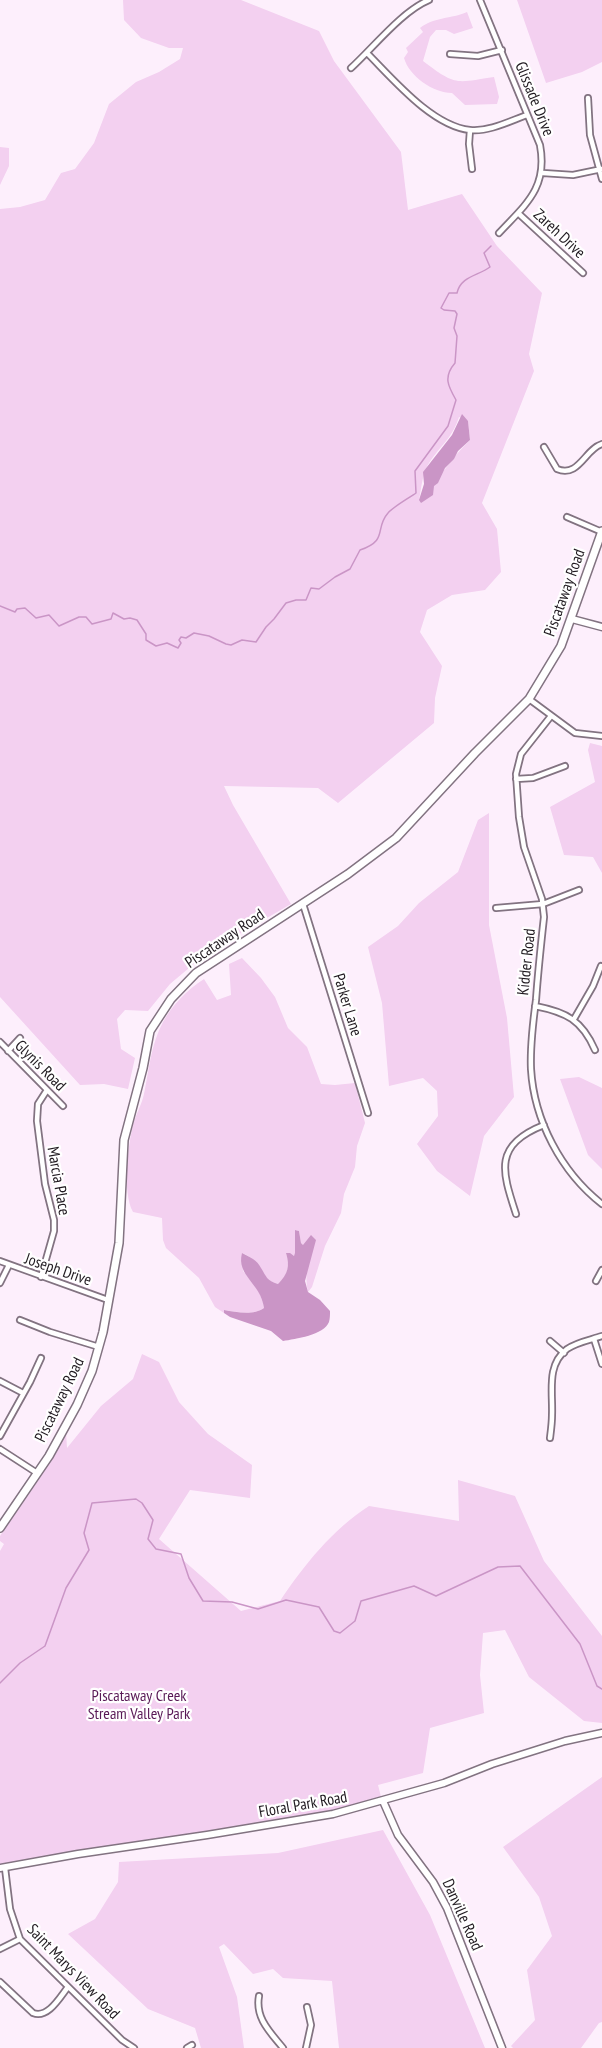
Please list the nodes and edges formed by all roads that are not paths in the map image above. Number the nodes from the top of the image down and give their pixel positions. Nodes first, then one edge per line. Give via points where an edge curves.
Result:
1 (429, 0) edge
2 (480, 0) edge
3 (501, 50) junction
4 (368, 53) junction
5 (450, 54) dead end
6 (351, 68) dead end
7 (588, 98) dead end
8 (527, 115) junction
9 (470, 130) junction
10 (472, 169) dead end
11 (601, 170) edge
12 (543, 173) junction
13 (602, 179) edge
14 (518, 213) junction
15 (499, 233) dead end
16 (583, 273) dead end
17 (602, 444) edge
18 (544, 447) dead end
19 (567, 517) dead end
20 (602, 531) edge
21 (572, 619) junction
22 (602, 627) edge
23 (529, 699) junction
24 (551, 716) junction
25 (602, 736) edge
26 (565, 766) dead end
27 (516, 778) junction
28 (579, 890) dead end
29 (303, 904) junction
30 (543, 904) junction
31 (496, 908) dead end
32 (601, 966) edge
33 (535, 1006) junction
34 (574, 1019) junction
35 (20, 1038) dead end
36 (0, 1042) edge
37 (595, 1050) dead end
38 (8, 1051) junction
39 (47, 1090) junction
40 (63, 1106) dead end
41 (368, 1113) dead end
42 (544, 1125) junction
43 (602, 1204) edge
44 (516, 1214) dead end
45 (0, 1261) edge
46 (9, 1265) junction
47 (602, 1270) edge
48 (41, 1277) junction
49 (597, 1281) dead end
50 (0, 1283) edge
51 (108, 1300) junction
52 (20, 1320) dead end
53 (602, 1336) edge
54 (594, 1339) junction
55 (550, 1341) dead end
56 (99, 1347) junction
57 (564, 1353) junction
58 (41, 1358) dead end
59 (602, 1364) edge
60 (0, 1382) edge
61 (23, 1393) junction
62 (0, 1436) edge
63 (550, 1438) dead end
64 (0, 1449) edge
65 (38, 1473) junction
66 (0, 1528) edge
67 (602, 1734) edge
68 (382, 1801) junction
69 (3, 1868) edge
70 (20, 1939) junction
71 (0, 1949) edge
72 (0, 1982) edge
73 (68, 1987) junction
74 (259, 1996) dead end
75 (307, 2007) dead end
76 (134, 2048) edge
77 (283, 2048) edge
78 (306, 2048) edge
79 (502, 2048) edge

1 - 4 street via 407,13
2 - 3 street, Glissade Drive
3 - 5 street via 478,56
3 - 8 street, Glissade Drive
4 - 6 street
4 - 9 street via 435,116
7 - 11 street via 590,135
8 - 9 street via 486,129
8 - 12 street, Glissade Drive via 540,145
9 - 10 street
11 - 12 street via 573,176
11 - 13 street
12 - 14 street via 536,191
14 - 15 street
14 - 16 street, Zareh Drive
17 - 18 street via 569,471 557,470
19 - 20 street
20 - 21 main road, Piscataway Road
21 - 22 street
21 - 23 main road, Piscataway Road via 561,646
23 - 24 street
23 - 29 main road, Piscataway Road via 396,838
24 - 25 street via 575,733
24 - 27 street, Kidder Road via 519,758
26 - 27 street via 533,778
27 - 30 street, Kidder Road via 524,847
28 - 30 street
29 - 41 street, Parker Lane
29 - 51 main road, Piscataway Road via 196,973 152,1026 123,1145 121,1228
30 - 31 street
30 - 33 street, Kidder Road
32 - 34 street
33 - 34 street
33 - 42 street, Kidder Road via 531,1067
34 - 37 street
35 - 38 street
36 - 38 street, Glynis Road
38 - 39 street, Glynis Road
39 - 40 street, Glynis Road
39 - 48 street, Marcia Place via 39,1104 37,1121 54,1231
42 - 43 street, Kidder Road via 570,1171
42 - 44 street via 521,1136 507,1157 505,1178
45 - 46 street, Joseph Drive
46 - 48 street, Joseph Drive
46 - 50 street
47 - 49 street
48 - 51 street, Joseph Drive
51 - 56 main road, Piscataway Road
52 - 56 street
53 - 54 street
54 - 57 street
54 - 59 street
55 - 57 street
56 - 65 main road, Piscataway Road via 77,1405
57 - 63 street via 551,1379
58 - 61 street
60 - 61 street
61 - 62 street
64 - 65 street
65 - 66 main road, Piscataway Road
67 - 68 street, Floral Park Road via 565,1741
68 - 69 street, Floral Park Road via 296,1821
68 - 79 street, Danville Road via 398,1835 442,1898
69 - 70 street, Saint Marys View Road
70 - 71 street
70 - 73 street, Saint Marys View Road
72 - 73 street via 40,2015
73 - 76 street, Saint Marys View Road
74 - 77 street via 257,2006 262,2021
75 - 78 street via 311,2025

